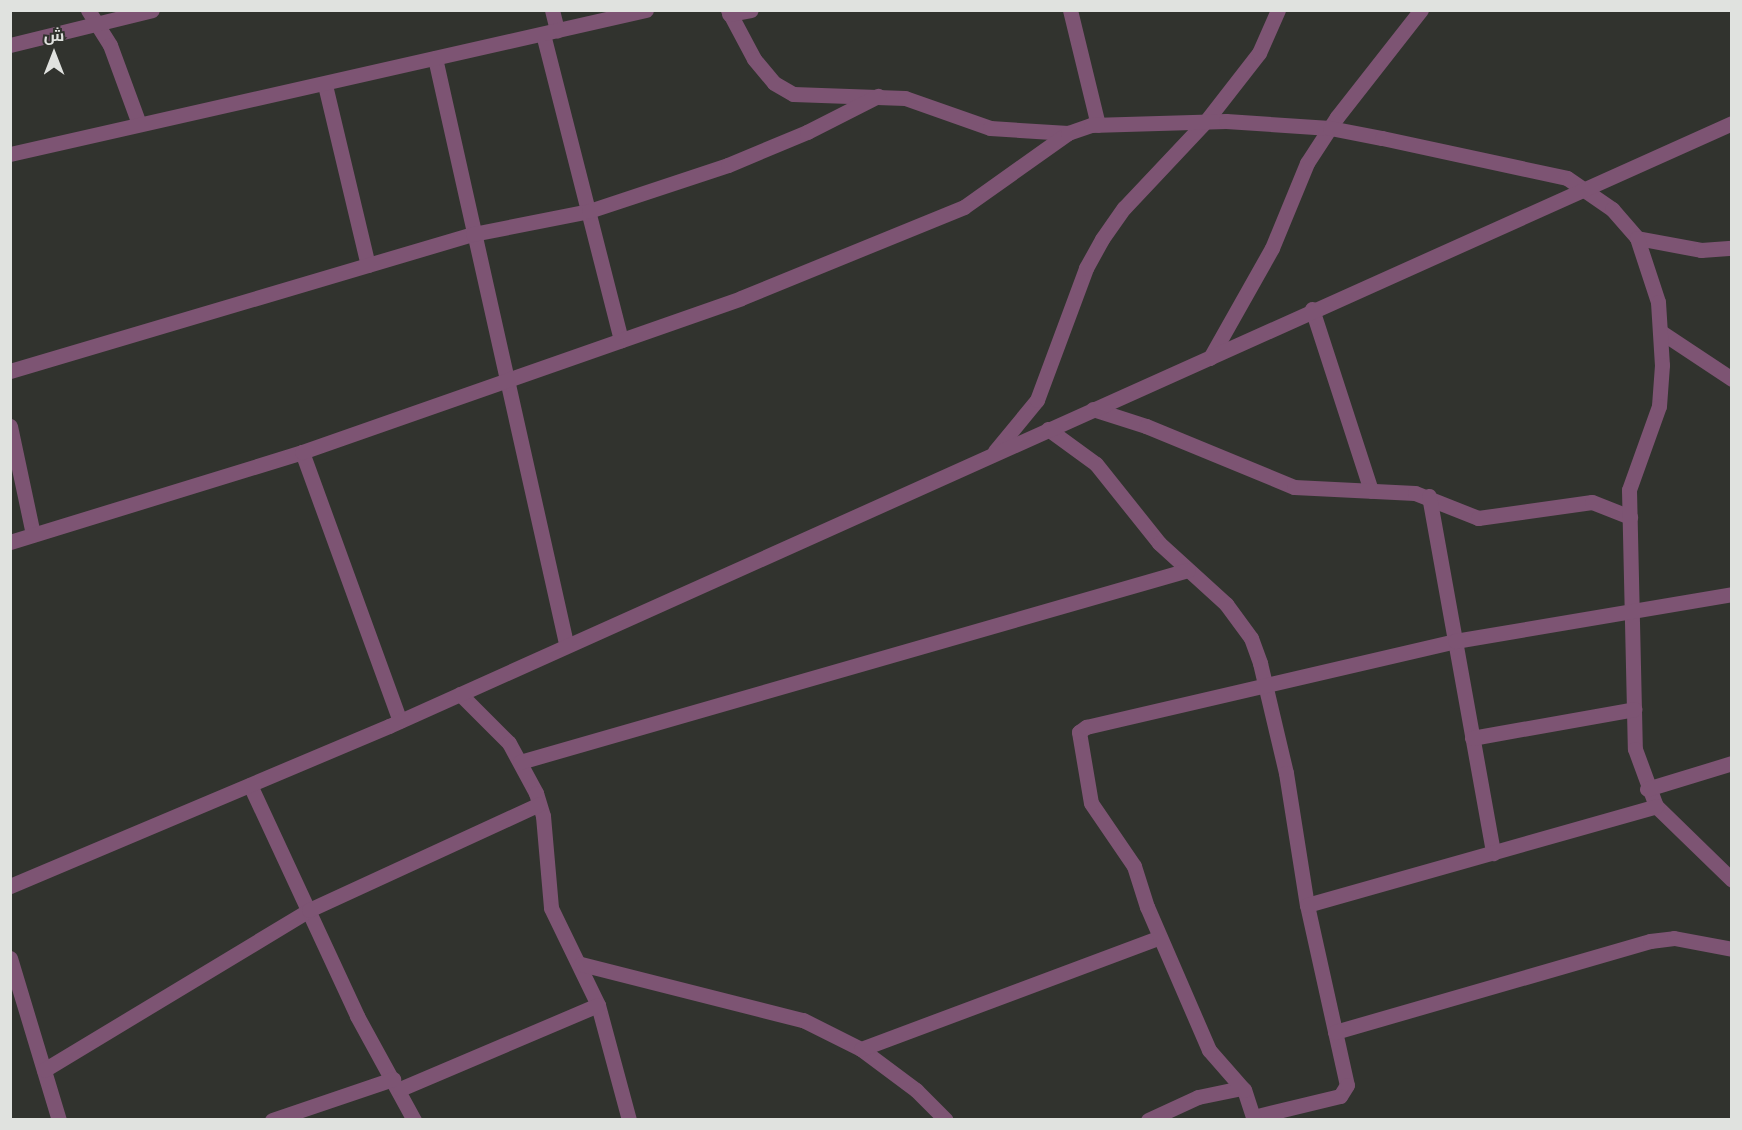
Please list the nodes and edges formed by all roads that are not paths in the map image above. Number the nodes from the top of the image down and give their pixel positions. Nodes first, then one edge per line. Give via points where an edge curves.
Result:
1 (152, 10) edge
2 (552, 10) edge
3 (646, 10) edge
4 (751, 10) edge
5 (1070, 10) edge
6 (1278, 10) edge
7 (1421, 10) edge
8 (729, 12) edge
9 (92, 16) edge
10 (550, 32) junction
11 (10, 45) edge
12 (435, 58) junction
13 (325, 85) junction
14 (878, 96) junction
15 (1206, 121) junction
16 (1731, 123) edge
17 (139, 124) junction
18 (1098, 125) junction
19 (1330, 128) junction
20 (1068, 133) junction
21 (10, 154) edge
22 (1583, 188) junction
23 (589, 211) junction
24 (473, 234) junction
25 (1637, 238) junction
26 (1731, 248) edge
27 (368, 265) junction
28 (1312, 309) junction
29 (1661, 332) junction
30 (621, 340) junction
31 (1210, 358) junction
32 (10, 371) edge
33 (1731, 379) edge
34 (506, 381) junction
35 (1093, 409) junction
36 (10, 426) edge
37 (1048, 429) junction
38 (302, 452) junction
39 (992, 455) junction
40 (1371, 491) junction
41 (1429, 496) junction
42 (1630, 517) junction
43 (33, 534) junction
44 (10, 542) edge
45 (1188, 570) junction
46 (1731, 594) edge
47 (1634, 609) junction
48 (1455, 641) junction
49 (566, 643) junction
50 (1266, 686) junction
51 (460, 694) junction
52 (1634, 709) junction
53 (400, 721) junction
54 (1472, 738) junction
55 (520, 762) junction
56 (1731, 763) edge
57 (250, 785) junction
58 (1647, 789) junction
59 (539, 804) junction
60 (1656, 806) junction
61 (1493, 852) junction
62 (1731, 880) edge
63 (10, 886) edge
64 (1307, 905) junction
65 (309, 910) junction
66 (1160, 937) junction
67 (1731, 949) edge
68 (10, 958) edge
69 (581, 964) junction
70 (598, 1005) junction
71 (1335, 1032) junction
72 (861, 1049) junction
73 (44, 1070) junction
74 (396, 1084) junction
75 (1242, 1088) junction
76 (1254, 1118) edge
77 (59, 1119) edge
78 (272, 1119) edge
79 (414, 1119) edge
80 (629, 1119) edge
81 (946, 1119) edge
82 (1148, 1119) edge

1 - 9 street
2 - 10 street
3 - 10 street
4 - 8 street
5 - 18 street
6 - 15 street via 1259,53
7 - 19 street
8 - 14 street via 754,59 781,87 809,97
9 - 11 street
9 - 17 street via 110,45
10 - 12 street
10 - 23 street
12 - 13 street
12 - 24 street
13 - 17 street
13 - 27 street
14 - 20 street via 905,98 990,129
14 - 23 street via 807,132 728,165
15 - 18 street
15 - 19 street
15 - 39 street via 1124,208 1102,239 1086,268 1037,400
16 - 22 street
17 - 21 street
18 - 20 street
19 - 22 street via 1548,171
19 - 31 street via 1307,163 1272,248
20 - 30 street via 964,207 741,298
22 - 25 street via 1612,209
22 - 28 street
23 - 24 street
23 - 30 street
24 - 27 street
24 - 34 street
25 - 26 street via 1701,250
25 - 29 street via 1654,283
27 - 32 street
28 - 31 street
28 - 40 street
29 - 33 street
29 - 42 street via 1659,406 1629,490
30 - 34 street
31 - 35 street
34 - 38 street
34 - 49 street
35 - 37 street
35 - 40 street via 1146,426 1294,488
36 - 43 street
37 - 39 street
37 - 45 street via 1095,464 1133,513
38 - 43 street
38 - 53 street
39 - 49 street
40 - 41 street
41 - 42 street via 1478,518 1592,502
41 - 48 street
42 - 47 street
43 - 44 street
45 - 50 street via 1226,604 1251,638
45 - 55 street
46 - 47 street
47 - 48 street
47 - 52 street
48 - 50 street
48 - 54 street
49 - 51 street
50 - 64 street via 1286,773
50 - 66 street via 1086,727 1079,732 1091,803 1134,866
51 - 53 street
51 - 55 street via 509,743
52 - 54 street
52 - 58 street via 1635,749
53 - 57 street
54 - 61 street
55 - 59 street
56 - 58 street
57 - 63 street
57 - 65 street
58 - 60 street
59 - 65 street
59 - 69 street via 551,908
60 - 61 street
60 - 62 street
61 - 64 street
64 - 71 street
65 - 73 street
65 - 74 street via 357,1016
66 - 72 street
66 - 75 street via 1209,1050
67 - 71 street via 1674,938 1650,941
68 - 73 street
69 - 70 street
69 - 72 street via 775,1011
70 - 74 street
70 - 80 street
71 - 76 street via 1346,1091 1341,1096
72 - 81 street via 916,1090
73 - 77 street
74 - 78 street
74 - 79 street
75 - 76 street
75 - 82 street via 1198,1097

